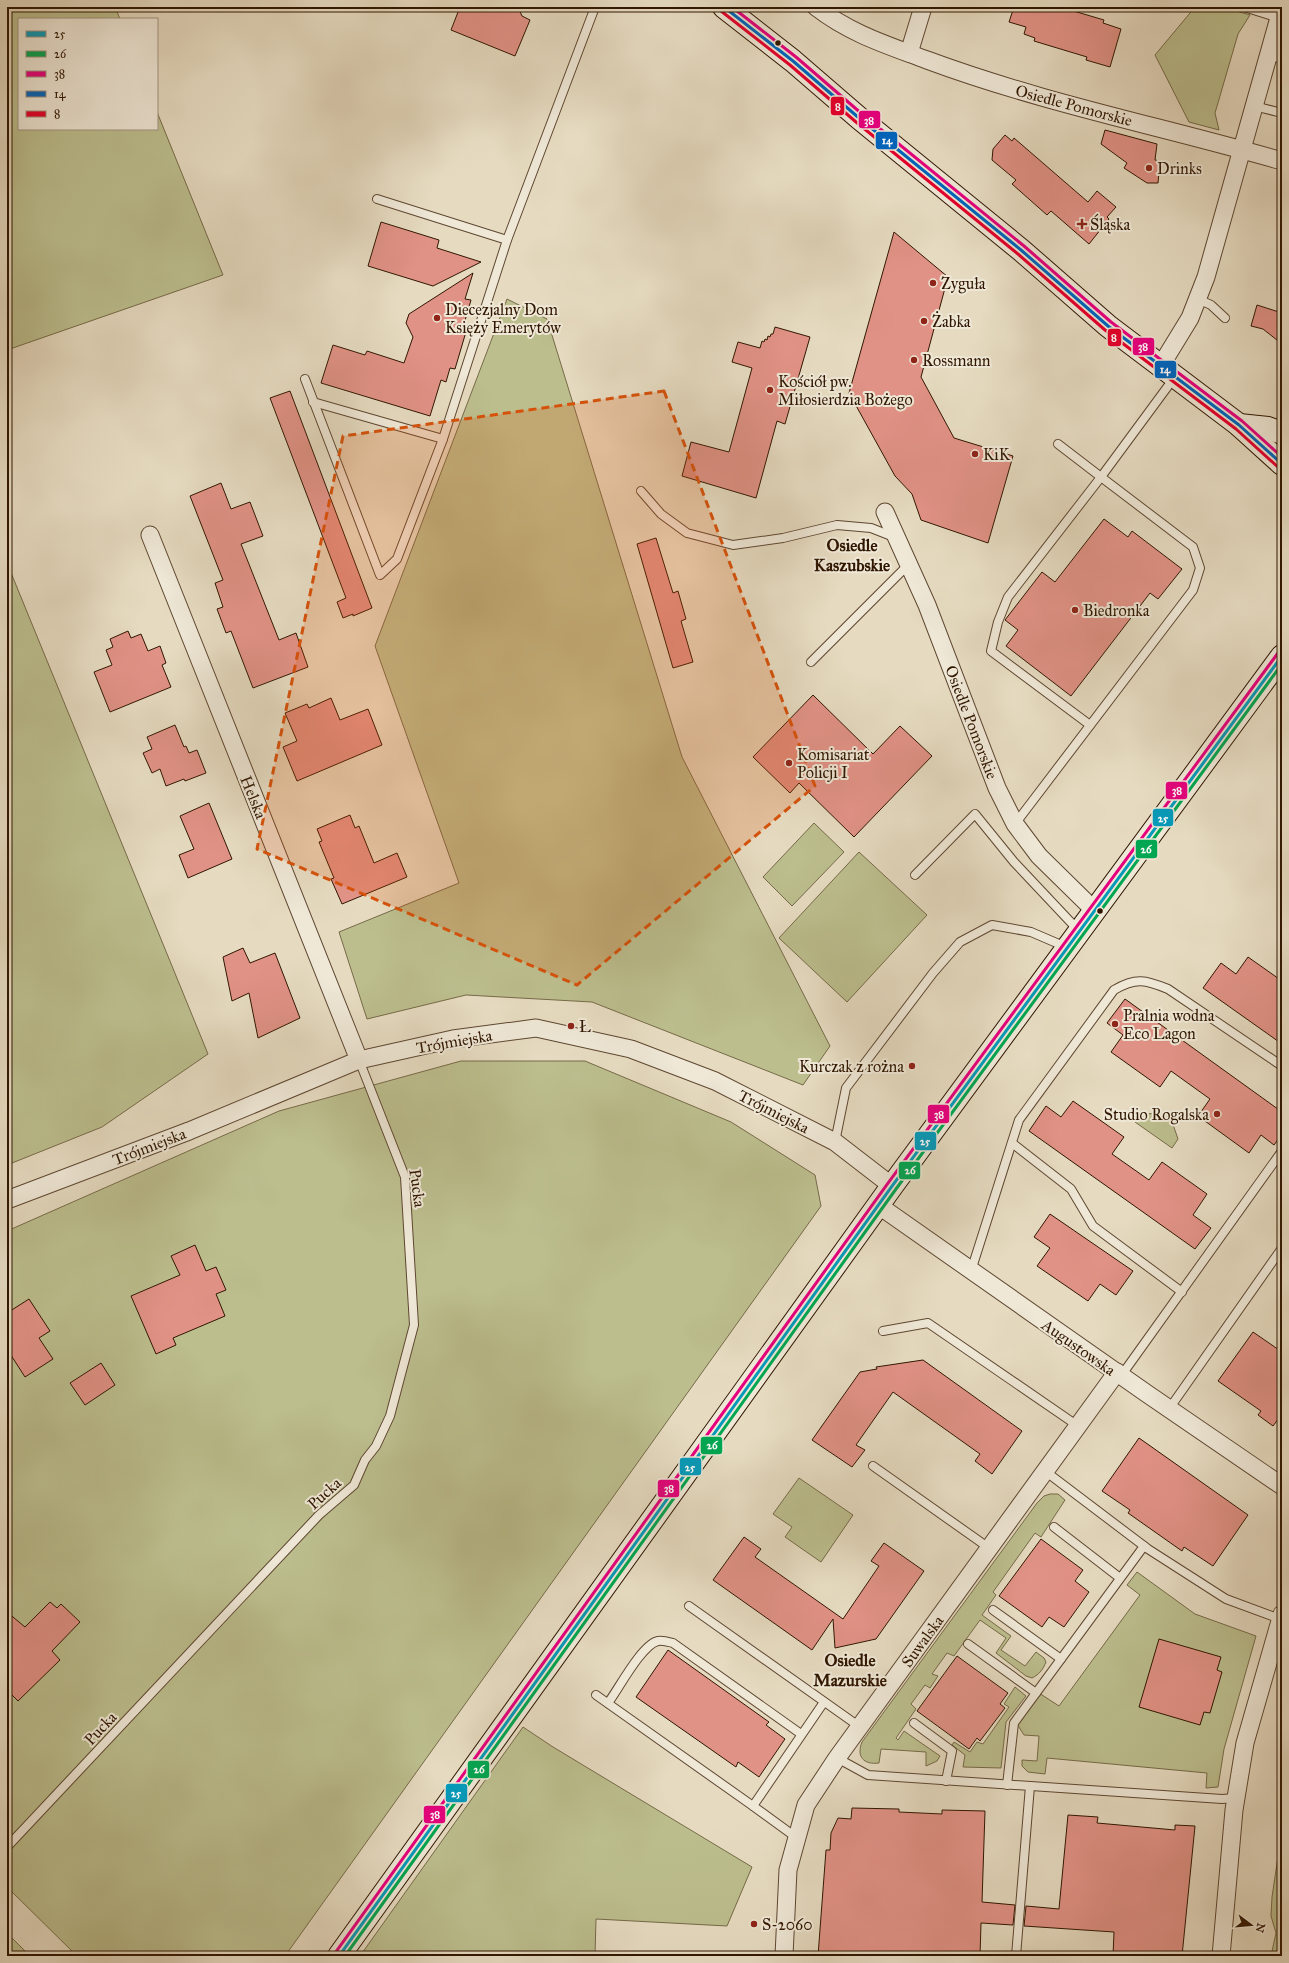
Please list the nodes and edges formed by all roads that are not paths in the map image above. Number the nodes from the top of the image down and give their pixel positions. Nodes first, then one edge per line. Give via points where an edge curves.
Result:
1 (595, 7) edge
2 (724, 7) edge
3 (816, 7) edge
4 (923, 7) edge
5 (1244, 7) edge
6 (1280, 12) edge
7 (909, 53) junction
8 (1275, 57) edge
9 (1254, 106) junction
10 (1282, 113) edge
11 (1241, 149) junction
12 (1282, 161) edge
13 (377, 199) dead end
14 (507, 240) junction
15 (1198, 298) junction
16 (1225, 318) dead end
17 (1167, 372) junction
18 (305, 379) dead end
19 (313, 402) junction
20 (1239, 425) junction
21 (1282, 433) edge
22 (443, 439) junction
23 (1058, 444) dead end
24 (1282, 449) edge
25 (1282, 464) edge
26 (1101, 477) junction
27 (641, 491) dead end
28 (885, 512) dead end
29 (150, 535) dead end
30 (896, 538) junction
31 (909, 564) junction
32 (1282, 656) edge
33 (811, 662) dead end
34 (1282, 678) edge
35 (1261, 685) junction
36 (1090, 725) junction
37 (1015, 824) junction
38 (915, 875) dead end
39 (1094, 910) junction
40 (1072, 939) junction
41 (359, 1060) junction
42 (1282, 1066) edge
43 (835, 1142) junction
44 (1012, 1143) junction
45 (1282, 1151) edge
46 (892, 1186) junction
47 (7, 1200) edge
48 (878, 1205) junction
49 (1282, 1248) edge
50 (971, 1271) junction
51 (1182, 1292) junction
52 (883, 1331) dead end
53 (1119, 1374) junction
54 (1169, 1409) junction
55 (1078, 1426) junction
56 (873, 1466) dead end
57 (1045, 1471) junction
58 (1282, 1486) edge
59 (1054, 1527) dead end
60 (1144, 1546) junction
61 (990, 1548) junction
62 (1120, 1578) junction
63 (689, 1606) dead end
64 (993, 1610) dead end
65 (1281, 1616) edge
66 (968, 1644) dead end
67 (1061, 1659) junction
68 (1036, 1693) junction
69 (596, 1695) dead end
70 (824, 1702) junction
71 (608, 1703) junction
72 (914, 1724) dead end
73 (860, 1727) junction
74 (801, 1734) junction
75 (838, 1758) junction
76 (946, 1780) junction
77 (1008, 1784) junction
78 (1030, 1786) junction
79 (1236, 1798) junction
80 (753, 1806) junction
81 (797, 1838) junction
82 (7, 1847) edge
83 (339, 1956) edge
84 (784, 1956) edge
85 (1016, 1956) edge
86 (1221, 1956) edge

1 - 14 lane
2 - 17 street via 793,61 1021,250 1108,326
3 - 7 street, Osiedle Pomorskie via 861,35
4 - 7 street
5 - 6 lane
6 - 8 street
7 - 11 street, Osiedle Pomorskie via 967,75 1023,92
8 - 9 street
9 - 10 lane
9 - 11 street
11 - 12 street, Osiedle Pomorskie
11 - 15 street via 1208,271
13 - 14 lane
14 - 22 lane
15 - 16 lane via 1211,305
15 - 17 street
17 - 20 street
17 - 26 lane
18 - 19 lane
19 - 22 lane
19 - 22 lane via 380,575 397,559
20 - 21 street via 1268,428
20 - 24 street
20 - 25 street
23 - 26 lane
26 - 36 lane via 1193,547 1200,568 1193,590
26 - 36 lane via 1008,597 991,650
27 - 30 lane via 661,514 687,533 734,545 783,538 837,526 871,528
28 - 30 street, Osiedle Pomorskie
29 - 41 street, Helska
30 - 31 street, Osiedle Pomorskie
31 - 33 lane
31 - 37 street, Osiedle Pomorskie via 970,713 997,788
32 - 35 street
34 - 35 street
35 - 39 street
36 - 37 lane
37 - 39 street, Osiedle Pomorskie via 1039,856
38 - 40 lane via 975,814
39 - 40 street
40 - 43 lane via 992,925 960,942 933,973 846,1088
40 - 46 street
41 - 43 street, Trójmiejska via 453,1039 536,1028 632,1049 715,1081
41 - 47 street, Trójmiejska via 189,1131
41 - 82 lane, Pucka via 405,1177 414,1326 390,1416 354,1485 319,1515
42 - 44 lane via 1168,989 1149,982 1129,982 1114,990 1019,1120
43 - 46 street, Trójmiejska
44 - 50 lane
44 - 51 lane via 1071,1189 1093,1226
45 - 51 lane
46 - 48 street
48 - 50 street, Augustowska
48 - 83 street
49 - 54 lane
50 - 53 street, Augustowska
51 - 53 lane
52 - 55 lane via 928,1323
53 - 54 street, Augustowska
53 - 55 street, Suwalska
54 - 58 street, Augustowska
55 - 57 street, Suwalska
56 - 61 lane
57 - 60 lane
57 - 61 street, Suwalska
59 - 62 lane
60 - 62 lane
60 - 65 lane via 1226,1599
61 - 73 street, Suwalska
62 - 67 lane
63 - 70 lane
64 - 67 lane
65 - 79 street via 1245,1743
66 - 68 lane
67 - 68 lane
68 - 77 lane via 1014,1723
69 - 71 lane
70 - 73 lane
70 - 74 lane
71 - 74 lane via 641,1654 651,1644 658,1641 673,1642
71 - 80 lane
72 - 76 lane via 952,1751
73 - 75 street, Suwalska
74 - 80 lane
75 - 76 lane via 868,1775
75 - 81 street, Suwalska via 806,1805
76 - 77 lane
77 - 78 lane
78 - 79 lane
78 - 85 lane
79 - 86 street
80 - 81 lane
81 - 84 street, Suwalska via 788,1870

